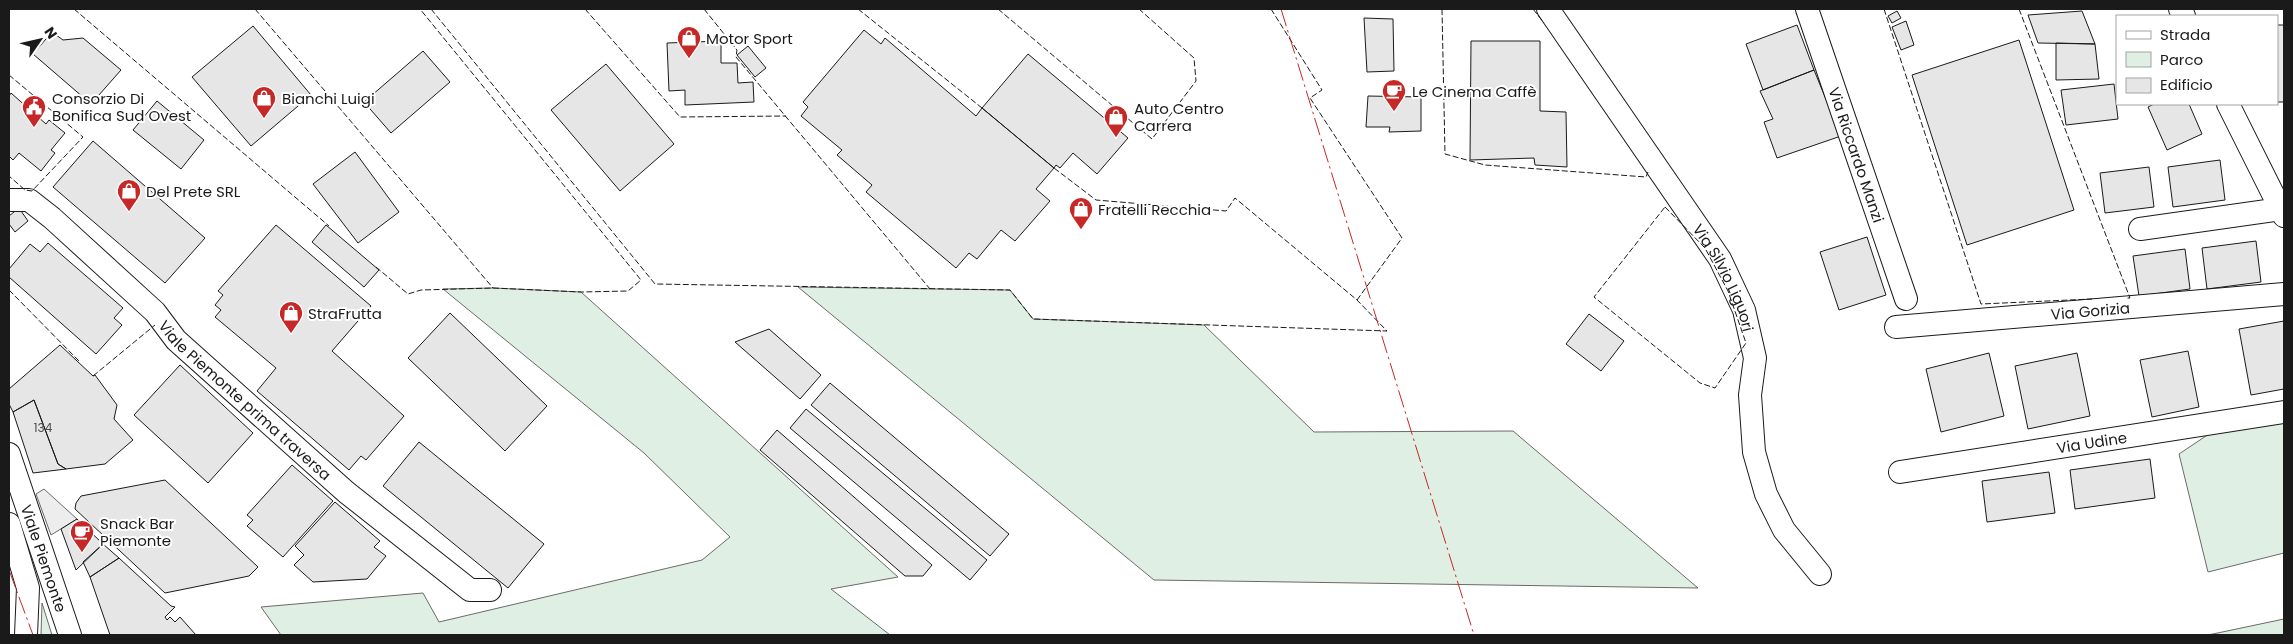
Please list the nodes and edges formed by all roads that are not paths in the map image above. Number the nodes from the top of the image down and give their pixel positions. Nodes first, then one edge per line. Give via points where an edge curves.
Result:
1 (1548, 9) edge
2 (1807, 9) edge
3 (2228, 105) edge
4 (9, 200) edge
5 (2282, 212) edge
6 (2140, 229) dead end
7 (2284, 294) edge
8 (1906, 299) dead end
9 (1896, 327) dead end
10 (2284, 412) edge
11 (9, 454) edge
12 (1900, 472) dead end
13 (9, 524) edge
14 (1820, 574) dead end
15 (490, 590) dead end
16 (26, 635) edge
17 (70, 635) edge

1 - 14 street, Via Silvio Liguori via 1720,259 1744,310 1755,358 1750,395 1754,452 1766,494 1784,530
2 - 8 street, Via Riccardo Manzi
3 - 5 street
4 - 15 street, Viale Piemonte prima traversa via 29,200 52,218 155,312 176,340 346,492 470,590
5 - 6 street
7 - 9 street, Via Gorizia
10 - 12 street, Via Udine
11 - 17 street, Viale Piemonte
13 - 16 street, Viale Piemonte via 28,588

